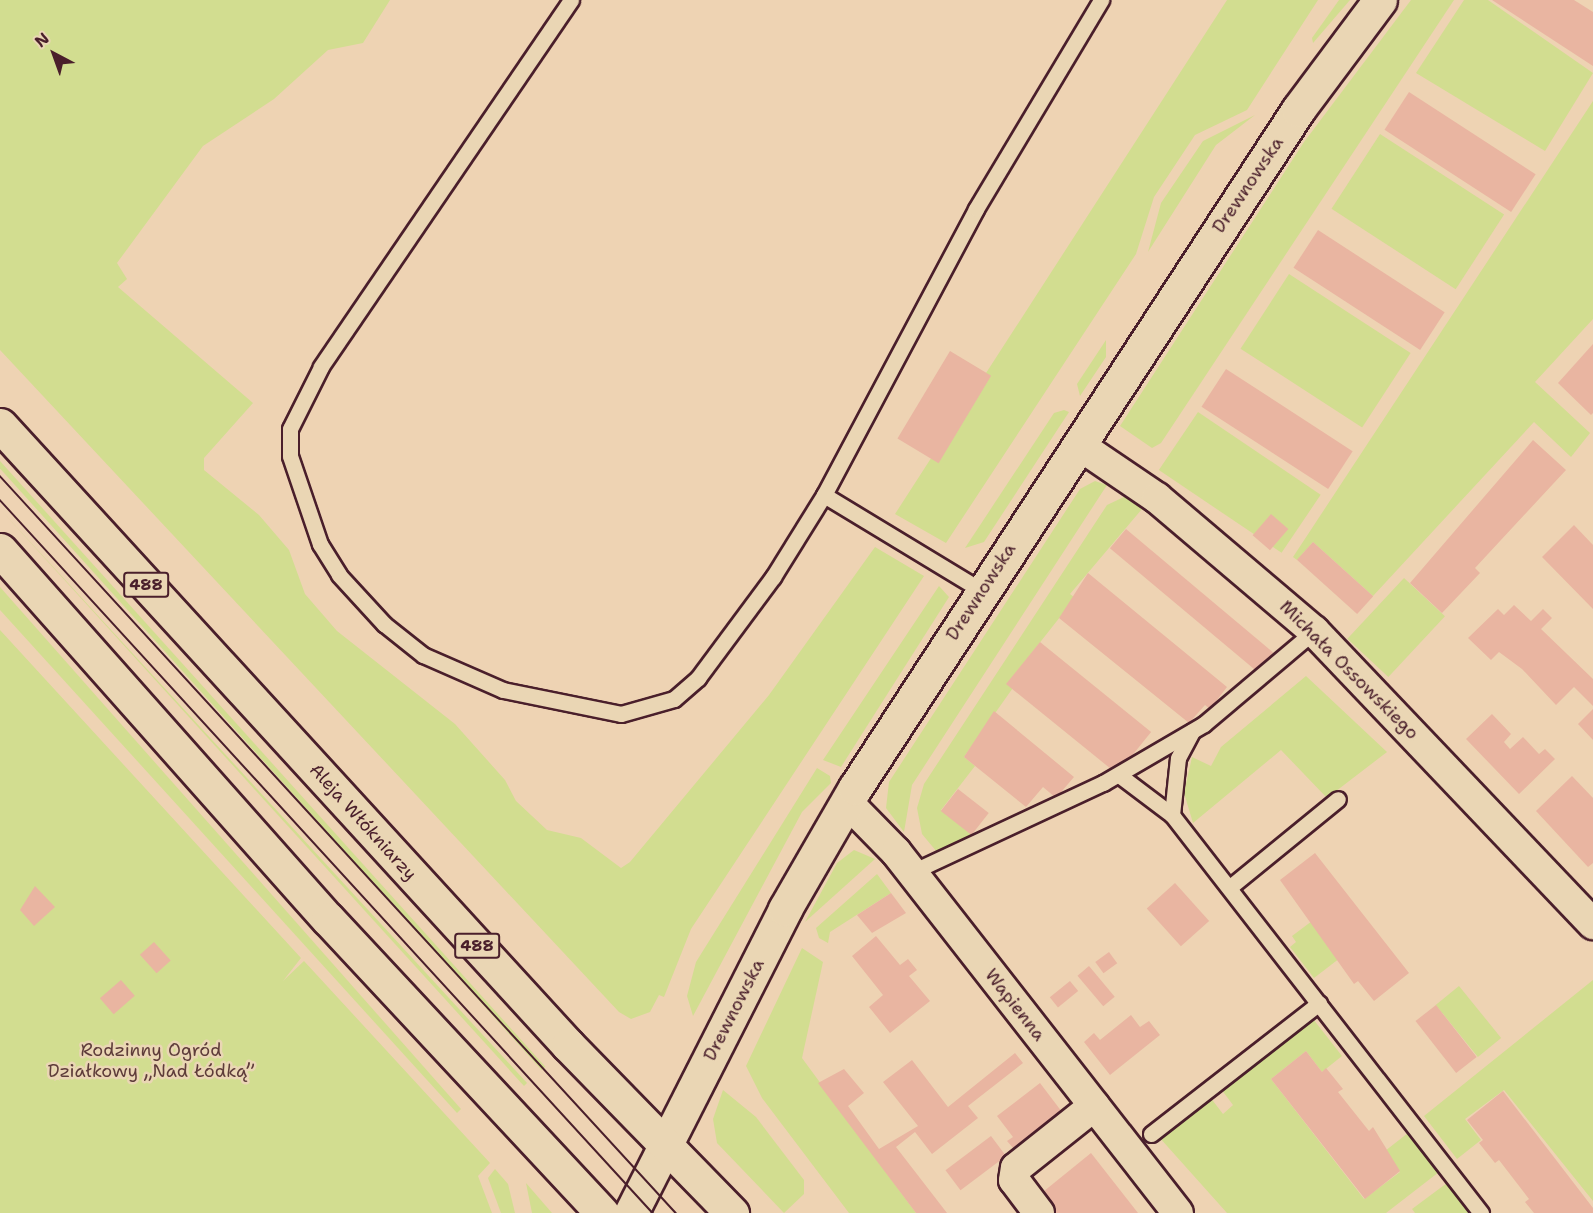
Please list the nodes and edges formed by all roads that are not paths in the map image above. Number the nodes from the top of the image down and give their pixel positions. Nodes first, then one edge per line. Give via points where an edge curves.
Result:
1 (571, 0) edge
2 (1101, 0) edge
3 (1380, 0) edge
4 (0, 425) edge
5 (1079, 445) junction
6 (824, 495) junction
7 (0, 550) edge
8 (981, 590) junction
9 (1314, 631) junction
10 (1193, 731) junction
11 (1119, 775) junction
12 (1338, 799) dead end
13 (847, 802) junction
14 (1172, 815) junction
15 (912, 872) junction
16 (1230, 887) junction
17 (1593, 924) edge
18 (1319, 1003) junction
19 (1094, 1106) junction
20 (1151, 1134) dead end
21 (665, 1145) junction
22 (602, 1213) edge
23 (631, 1213) edge
24 (732, 1213) edge
25 (1039, 1213) edge
26 (1178, 1213) edge
27 (1481, 1213) edge

1 - 6 lane via 299,402 290,429 290,456 320,544 359,599 423,655 513,693 621,714 674,699 698,678 773,577
2 - 6 lane via 932,286
3 - 5 main road, Drewnowska via 1298,110
4 - 21 main road, Aleja Włókniarzy / 488
5 - 8 main road, Drewnowska
5 - 9 street, Michała Ossowskiego via 1157,498
6 - 8 lane
7 - 22 main road via 328,920
8 - 13 main road, Drewnowska
9 - 10 lane
9 - 17 street, Michała Ossowskiego
10 - 11 lane
10 - 14 lane via 1178,758
11 - 14 lane
11 - 15 lane
12 - 16 lane
13 - 15 street, Wapienna
13 - 21 main road, Drewnowska
14 - 16 lane
15 - 19 street, Wapienna
16 - 18 lane
18 - 20 lane
18 - 27 lane
19 - 25 street via 1014,1172 1014,1180
19 - 26 street, Wapienna
21 - 23 main road, Drewnowska
21 - 24 main road, Aleja Włókniarzy / 488

